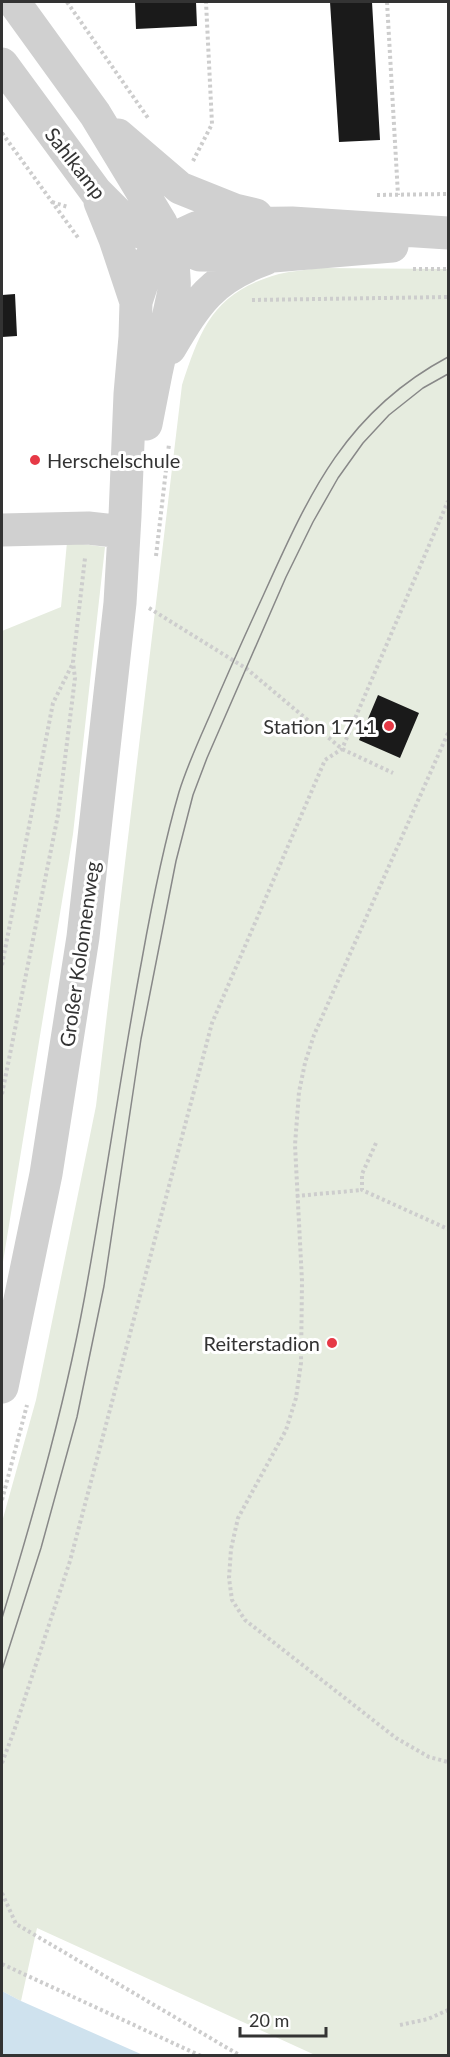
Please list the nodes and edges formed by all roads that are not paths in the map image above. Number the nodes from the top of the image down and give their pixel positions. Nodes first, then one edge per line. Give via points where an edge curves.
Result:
1 (14, 2) edge
2 (2, 64) edge
3 (95, 114) junction
4 (96, 192) junction
5 (292, 223) junction
6 (448, 233) edge
7 (168, 241) junction
8 (448, 241) edge
9 (273, 256) junction
10 (136, 302) junction
11 (156, 373) junction
12 (125, 524) junction
13 (2, 530) edge
14 (10, 1379) edge

1 - 3 street, Sahlkamp
2 - 4 street, Sahlkamp
3 - 5 street, Sahlkamp via 180,188 235,210
3 - 7 street, Sahlkamp
4 - 7 street, Sahlkamp via 133,229
4 - 10 street, Großer Kolonnenweg
5 - 6 street, Sahlkamp
5 - 7 street, Sahlkamp via 211,224
7 - 9 street, Sahlkamp via 200,255
7 - 10 street, Großer Kolonnenweg via 150,260
7 - 11 street, Großer Kolonnenweg via 175,278
8 - 9 street, Sahlkamp
9 - 11 street, Sahlkamp via 240,268 210,290 194,308
10 - 12 street, Großer Kolonnenweg
11 - 12 street, Großer Kolonnenweg
12 - 13 street
12 - 14 street, Großer Kolonnenweg via 82,948

